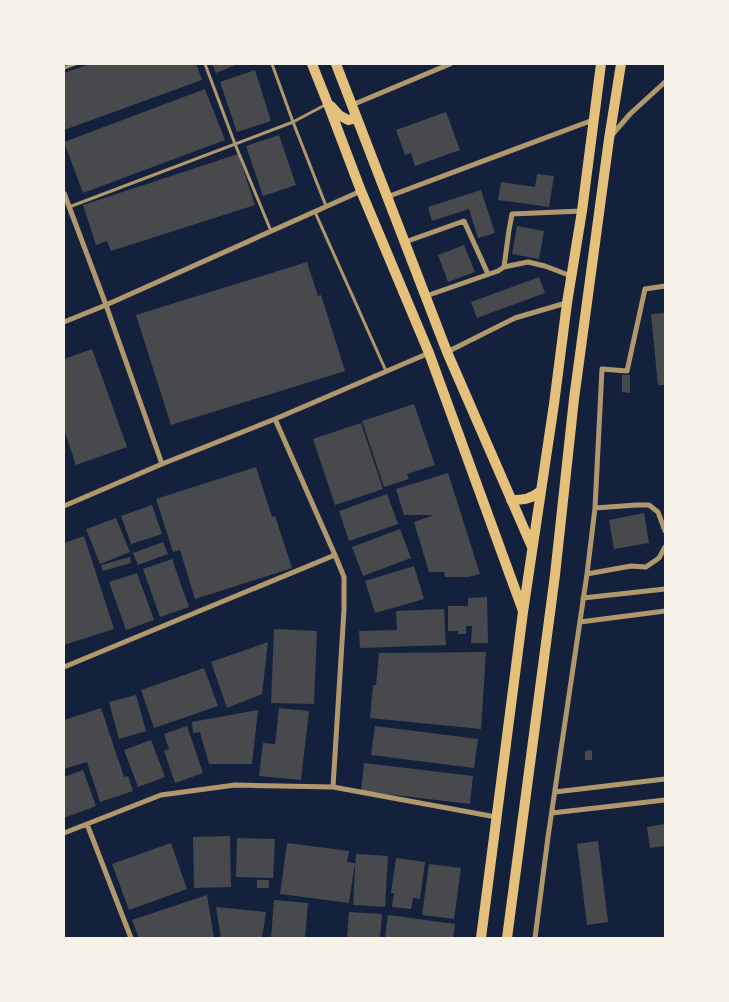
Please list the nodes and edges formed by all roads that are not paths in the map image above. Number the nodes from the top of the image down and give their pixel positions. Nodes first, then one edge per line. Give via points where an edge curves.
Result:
1 (75, 64) edge
2 (205, 64) edge
3 (272, 64) edge
4 (312, 64) edge
5 (336, 64) edge
6 (450, 64) edge
7 (601, 64) edge
8 (621, 64) edge
9 (64, 68) edge
10 (665, 82) edge
11 (328, 104) junction
12 (352, 105) junction
13 (357, 118) junction
14 (593, 120) junction
15 (293, 122) junction
16 (609, 139) junction
17 (235, 144) junction
18 (361, 191) junction
19 (64, 193) edge
20 (387, 196) junction
21 (326, 206) junction
22 (68, 208) junction
23 (315, 212) junction
24 (582, 212) junction
25 (271, 231) junction
26 (405, 242) junction
27 (504, 267) junction
28 (488, 274) junction
29 (571, 276) junction
30 (665, 286) edge
31 (426, 296) junction
32 (567, 303) junction
33 (106, 305) junction
34 (64, 322) edge
35 (428, 352) junction
36 (447, 352) junction
37 (386, 371) junction
38 (556, 389) junction
39 (574, 399) junction
40 (275, 420) junction
41 (162, 464) junction
42 (541, 491) junction
43 (511, 500) junction
44 (64, 506) edge
45 (595, 508) junction
46 (665, 531) edge
47 (665, 547) edge
48 (532, 548) junction
49 (335, 555) junction
50 (587, 574) junction
51 (665, 590) edge
52 (583, 598) junction
53 (665, 610) edge
54 (523, 612) junction
55 (580, 622) junction
56 (64, 667) edge
57 (665, 779) edge
58 (333, 788) junction
59 (555, 792) junction
60 (665, 800) edge
61 (552, 814) junction
62 (497, 817) junction
63 (87, 824) junction
64 (64, 833) edge
65 (132, 938) edge
66 (481, 938) edge
67 (507, 938) edge
68 (535, 938) edge

1 - 9 lane
2 - 17 lane
3 - 15 lane
4 - 11 main road
5 - 12 main road
6 - 12 street
7 - 14 main road
8 - 16 main road
10 - 16 street via 630,114
11 - 13 main road via 348,120
11 - 15 lane
11 - 18 main road
12 - 13 main road
13 - 20 main road
14 - 20 street
14 - 24 main road
15 - 17 lane
15 - 21 lane
16 - 39 main road
17 - 22 lane
17 - 25 lane
18 - 21 street
18 - 35 main road
19 - 22 street
20 - 26 main road
21 - 23 street
22 - 33 street
23 - 25 street
23 - 37 lane
24 - 27 street via 512,214
24 - 29 main road
25 - 33 street
26 - 28 street via 464,221
26 - 31 main road
27 - 28 street
27 - 29 street via 528,262
28 - 31 street
29 - 32 main road
30 - 45 street via 645,289 627,371 602,369
31 - 36 main road
32 - 36 street via 515,318
32 - 38 main road
33 - 34 street
33 - 41 street
35 - 37 street
35 - 54 main road
36 - 43 main road
37 - 40 street
38 - 39 main road via 564,399
38 - 42 main road
39 - 67 main road via 555,575
40 - 41 street
40 - 49 street
41 - 44 street
42 - 43 main road via 534,497
42 - 48 main road
43 - 48 main road
45 - 46 street via 649,505 658,512
45 - 50 street
47 - 50 street via 659,558 646,567 631,566
48 - 54 main road
49 - 56 street
49 - 58 street via 344,577 344,610
50 - 52 street
51 - 52 street
52 - 55 street
53 - 55 street
54 - 62 main road
55 - 59 street
57 - 59 street
58 - 62 street
58 - 63 street via 235,785 161,795
59 - 61 street
60 - 61 street
61 - 68 street
62 - 66 main road
63 - 64 street
63 - 65 street

